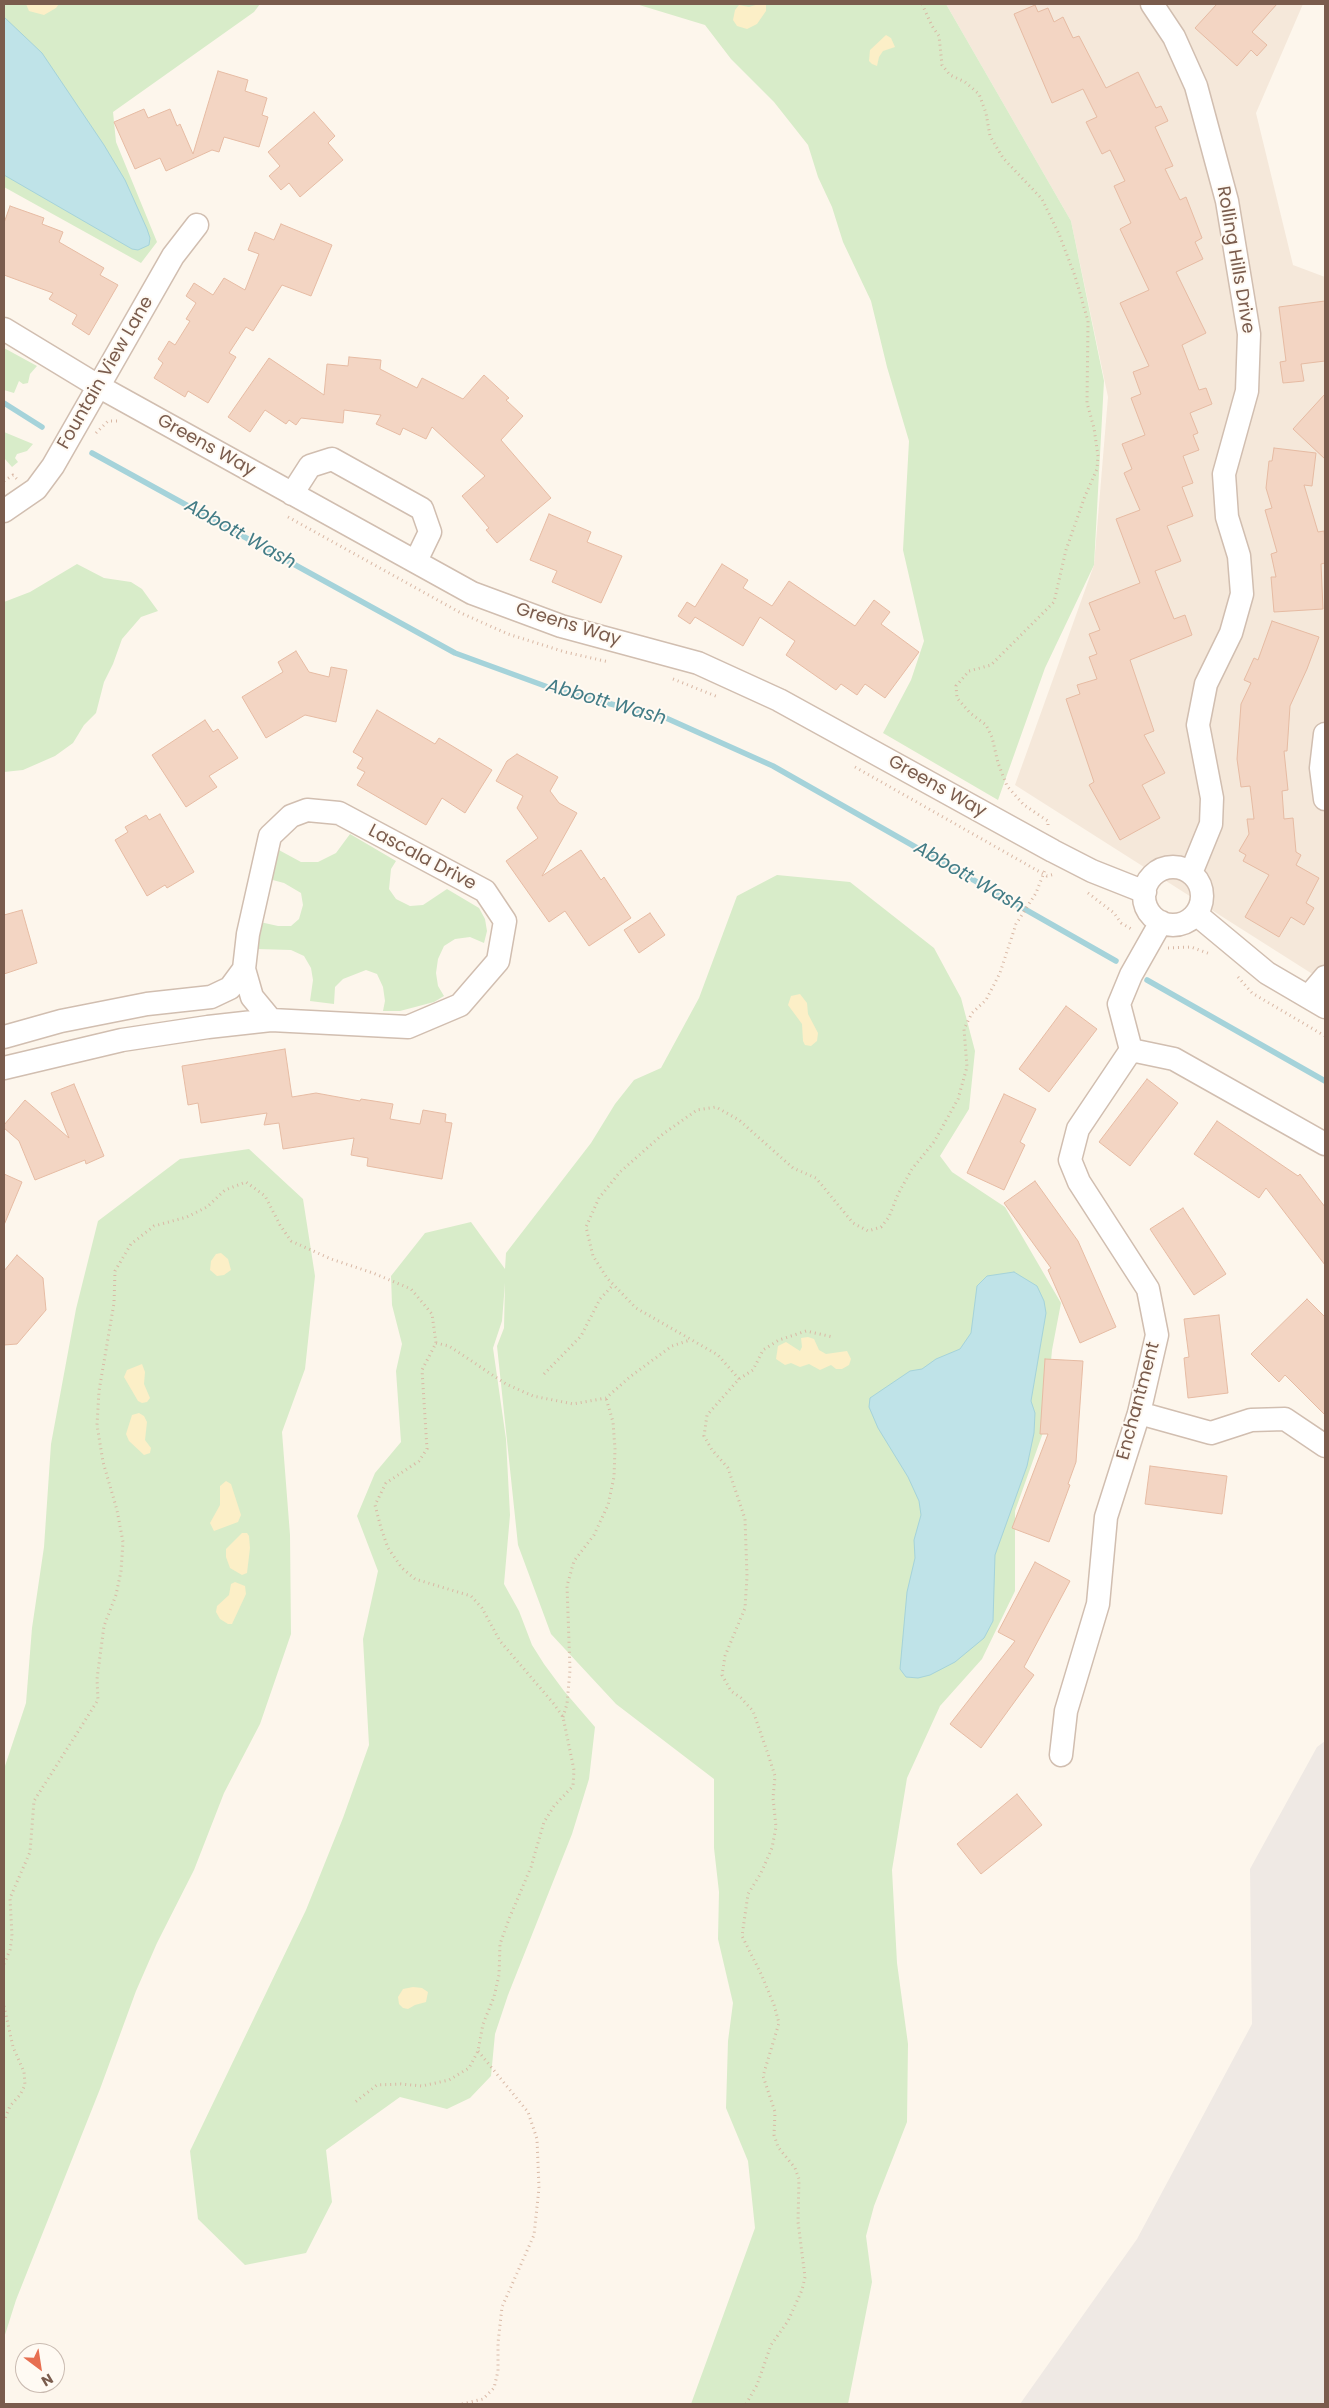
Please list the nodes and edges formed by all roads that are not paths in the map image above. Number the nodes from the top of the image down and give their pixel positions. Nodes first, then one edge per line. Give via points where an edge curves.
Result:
1 (1152, 4) edge
2 (198, 225) dead end
3 (4, 329) edge
4 (98, 386) junction
5 (292, 494) junction
6 (4, 511) edge
7 (416, 561) junction
8 (1325, 734) edge
9 (1325, 799) edge
10 (1191, 873) junction
11 (1144, 892) junction
12 (1196, 914) junction
13 (1161, 922) junction
14 (244, 969) junction
15 (1325, 976) edge
16 (1317, 1002) edge
17 (272, 1020) junction
18 (4, 1038) edge
19 (1131, 1050) junction
20 (4, 1068) edge
21 (1325, 1144) edge
22 (1139, 1413) junction
23 (1325, 1446) edge
24 (1061, 1755) dead end

1 - 10 street, Rolling Hills Drive via 1174,37 1196,86 1227,201 1249,334 1247,391 1224,474 1227,518 1239,556 1242,594 1231,633 1206,684 1198,725 1212,798 1211,824
2 - 4 street, Fountain View Lane via 173,256
3 - 4 street, Greens Way
4 - 5 street, Greens Way
4 - 6 street, Fountain View Lane via 53,466 36,489
5 - 7 street, Greens Way
5 - 7 street via 310,466 332,460 373,482 422,509 430,532
7 - 11 street, Greens Way via 472,593 561,626 708,667 779,700 1053,851
8 - 9 street via 1321,768
10 - 11 street via 1175,867 1166,868 1151,877
10 - 12 street via 1201,888
11 - 13 street via 1148,910
12 - 13 street via 1180,924
12 - 16 street via 1266,972
13 - 19 street via 1119,1004
14 - 17 street, Lascala Drive via 252,997
14 - 17 street, Lascala Drive via 248,934 270,836 290,816 308,810 339,814 485,891 505,922 498,961 460,1005 416,1024 408,1027
14 - 18 street via 230,988 211,997 147,1004 62,1021
15 - 16 street
17 - 20 street, Lascala Drive via 122,1040
19 - 21 street via 1174,1059
19 - 22 street, Enchantment via 1078,1129 1070,1160 1079,1182 1148,1289 1157,1335
22 - 23 street via 1211,1433 1251,1420 1285,1419
22 - 24 street, Enchantment via 1106,1517 1098,1604 1066,1711

